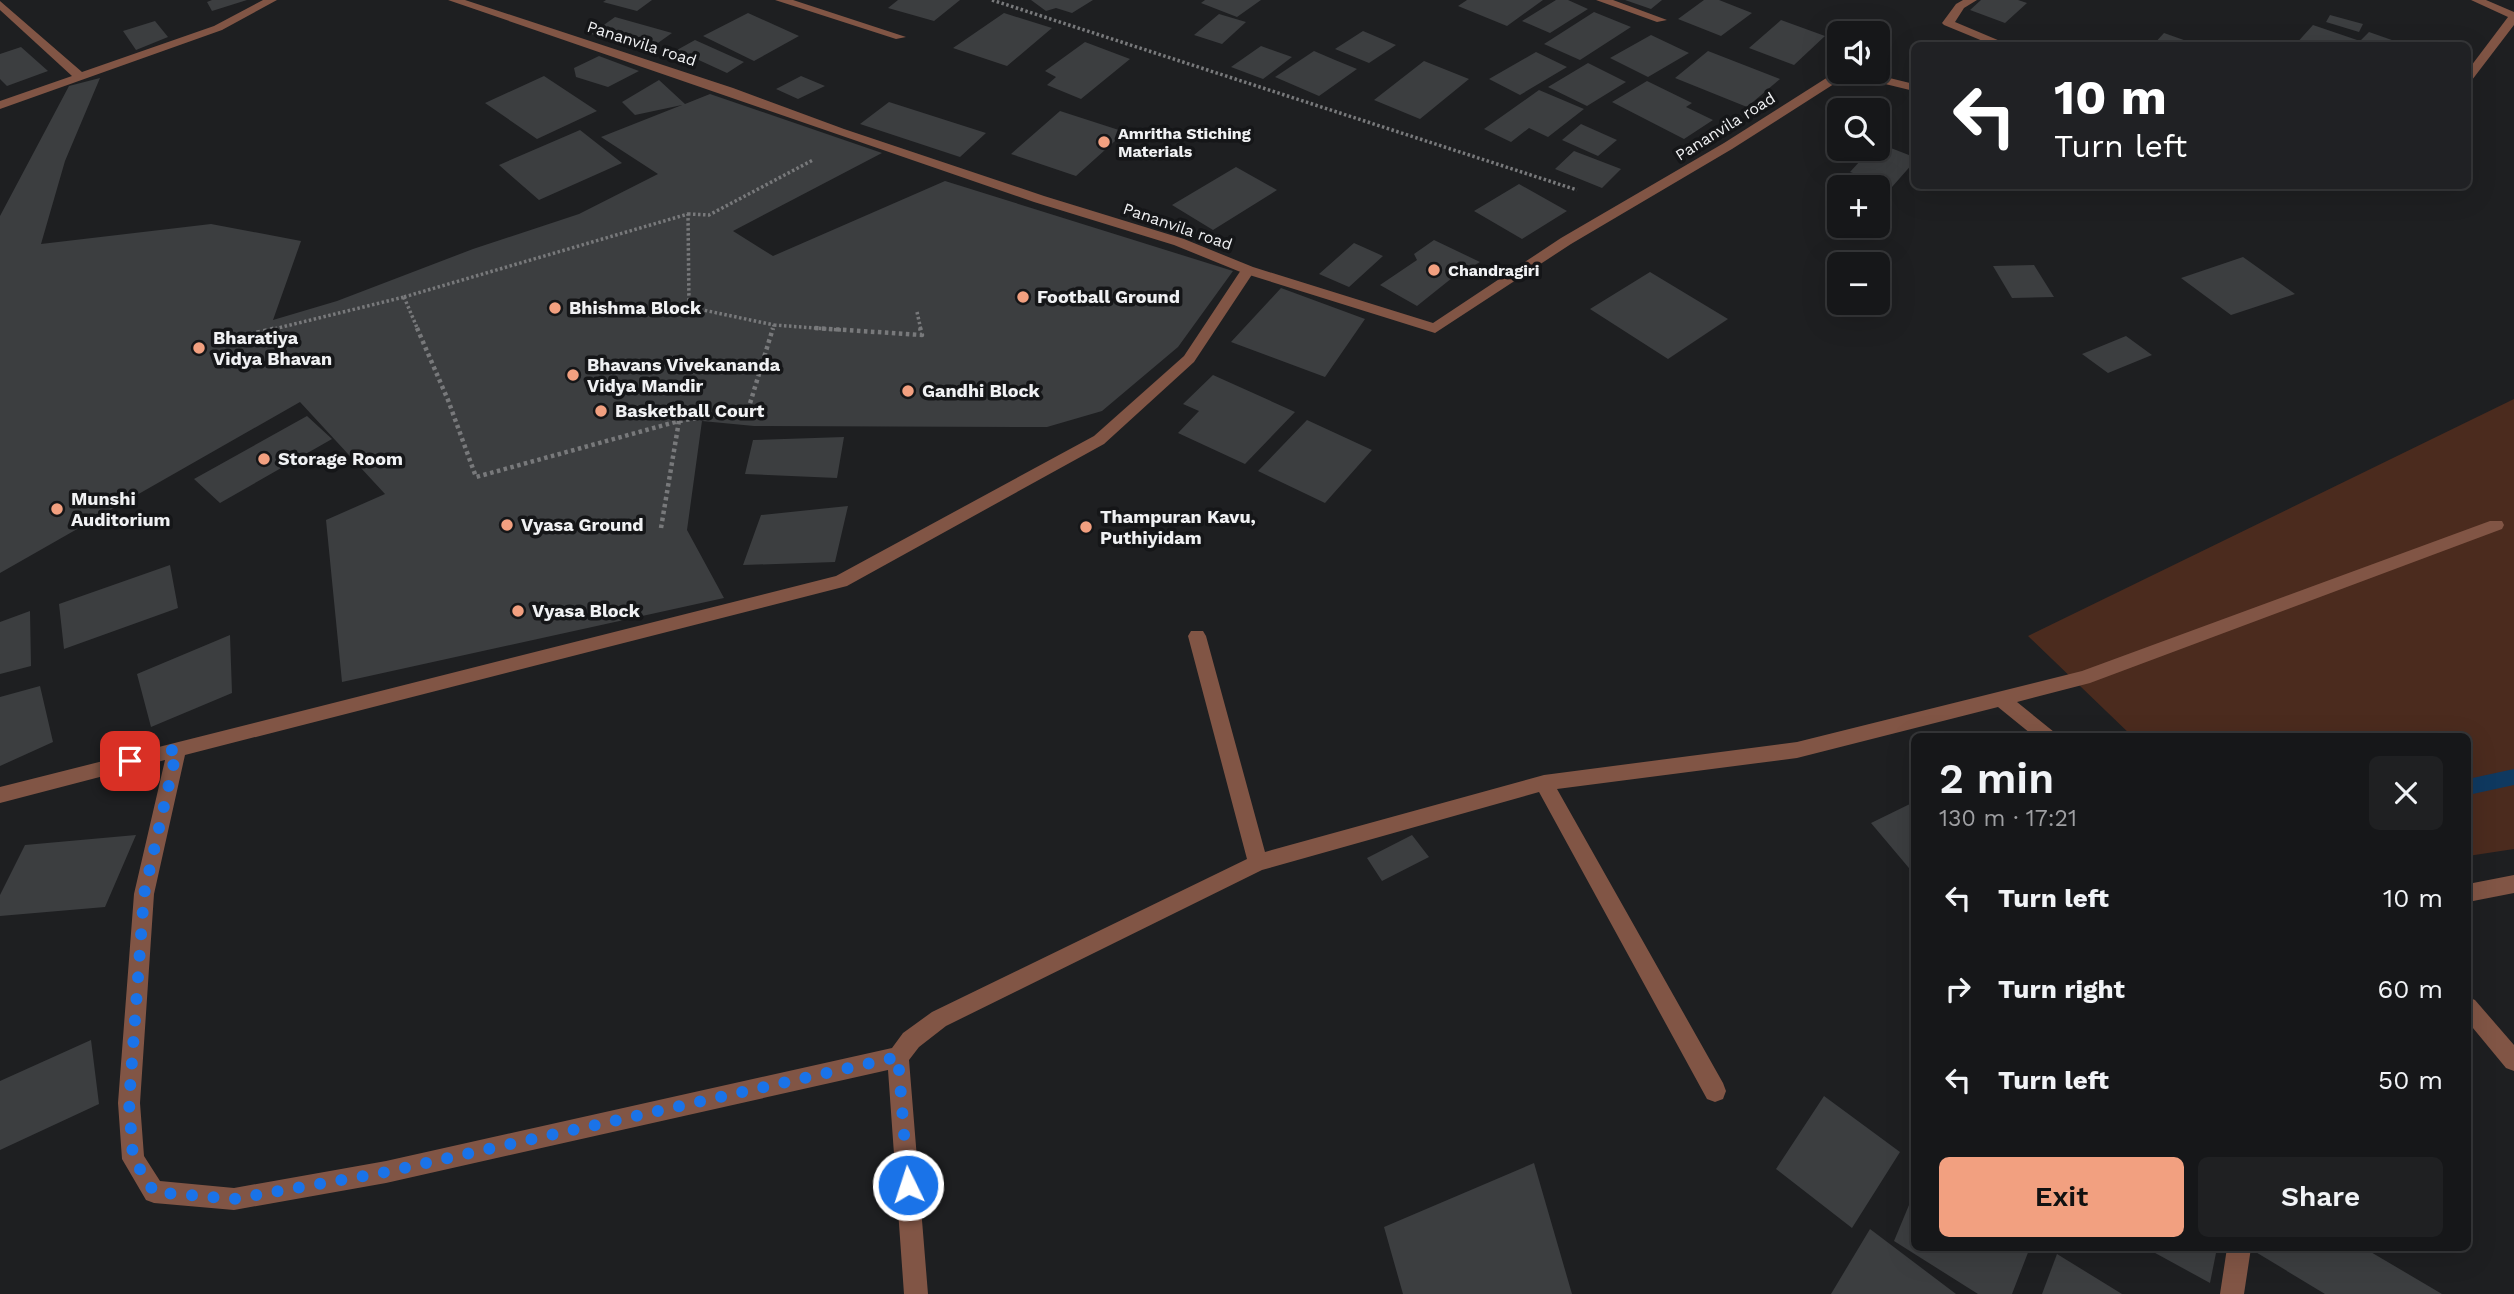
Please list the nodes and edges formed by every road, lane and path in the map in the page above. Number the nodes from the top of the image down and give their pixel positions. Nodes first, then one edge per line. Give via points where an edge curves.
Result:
1 (271, 0) edge
2 (454, 0) edge
3 (781, 0) edge
4 (992, 0) edge
5 (1602, 0) edge
6 (1970, 0) edge
7 (2477, 0) edge
8 (0, 4) edge
9 (2514, 16) edge
10 (1661, 20) dead end
11 (900, 37) dead end
12 (1997, 42) edge
13 (2471, 73) edge
14 (81, 78) junction
15 (1890, 82) edge
16 (1827, 83) edge
17 (1911, 87) edge
18 (0, 105) edge
19 (855, 137) junction
20 (1626, 205) junction
21 (688, 214) junction
22 (1248, 270) junction
23 (404, 297) junction
24 (917, 312) dead end
25 (774, 325) junction
26 (243, 336) dead end
27 (679, 421) junction
28 (2496, 525) dead end
29 (661, 528) dead end
30 (1196, 636) dead end
31 (2001, 699) junction
32 (2043, 733) edge
33 (177, 749) junction
34 (1544, 783) junction
35 (0, 794) edge
36 (1258, 863) junction
37 (2514, 884) edge
38 (2471, 892) edge
39 (2471, 1011) edge
40 (898, 1057) junction
41 (2514, 1061) edge
42 (1715, 1091) dead end
43 (2239, 1251) edge
44 (916, 1294) edge
45 (2232, 1294) edge

1 - 14 street via 218,27
2 - 19 street, Pananvila road
3 - 11 street
4 - 20 path
5 - 10 street
6 - 12 street via 1948,23
7 - 9 street
8 - 14 street
9 - 13 street
14 - 18 street
15 - 17 street
16 - 20 street, Pananvila road
19 - 21 path via 709,215
19 - 22 street, Pananvila road via 1179,242
20 - 22 street, Pananvila road via 1435,328
21 - 23 path
21 - 25 path via 689,307
22 - 33 street via 1189,359 1099,440 841,581
23 - 26 path
23 - 27 path via 476,477
24 - 25 path via 922,335
25 - 27 path via 748,410
27 - 29 path
28 - 31 street via 2084,678
30 - 36 street
31 - 32 street
31 - 34 street via 1797,750
33 - 35 street
33 - 40 street via 144,894 129,1103 133,1158 154,1192 234,1199 386,1172
34 - 36 street
34 - 42 street
36 - 40 street via 939,1019 911,1040
37 - 38 street
39 - 41 street
40 - 44 street
43 - 45 street

